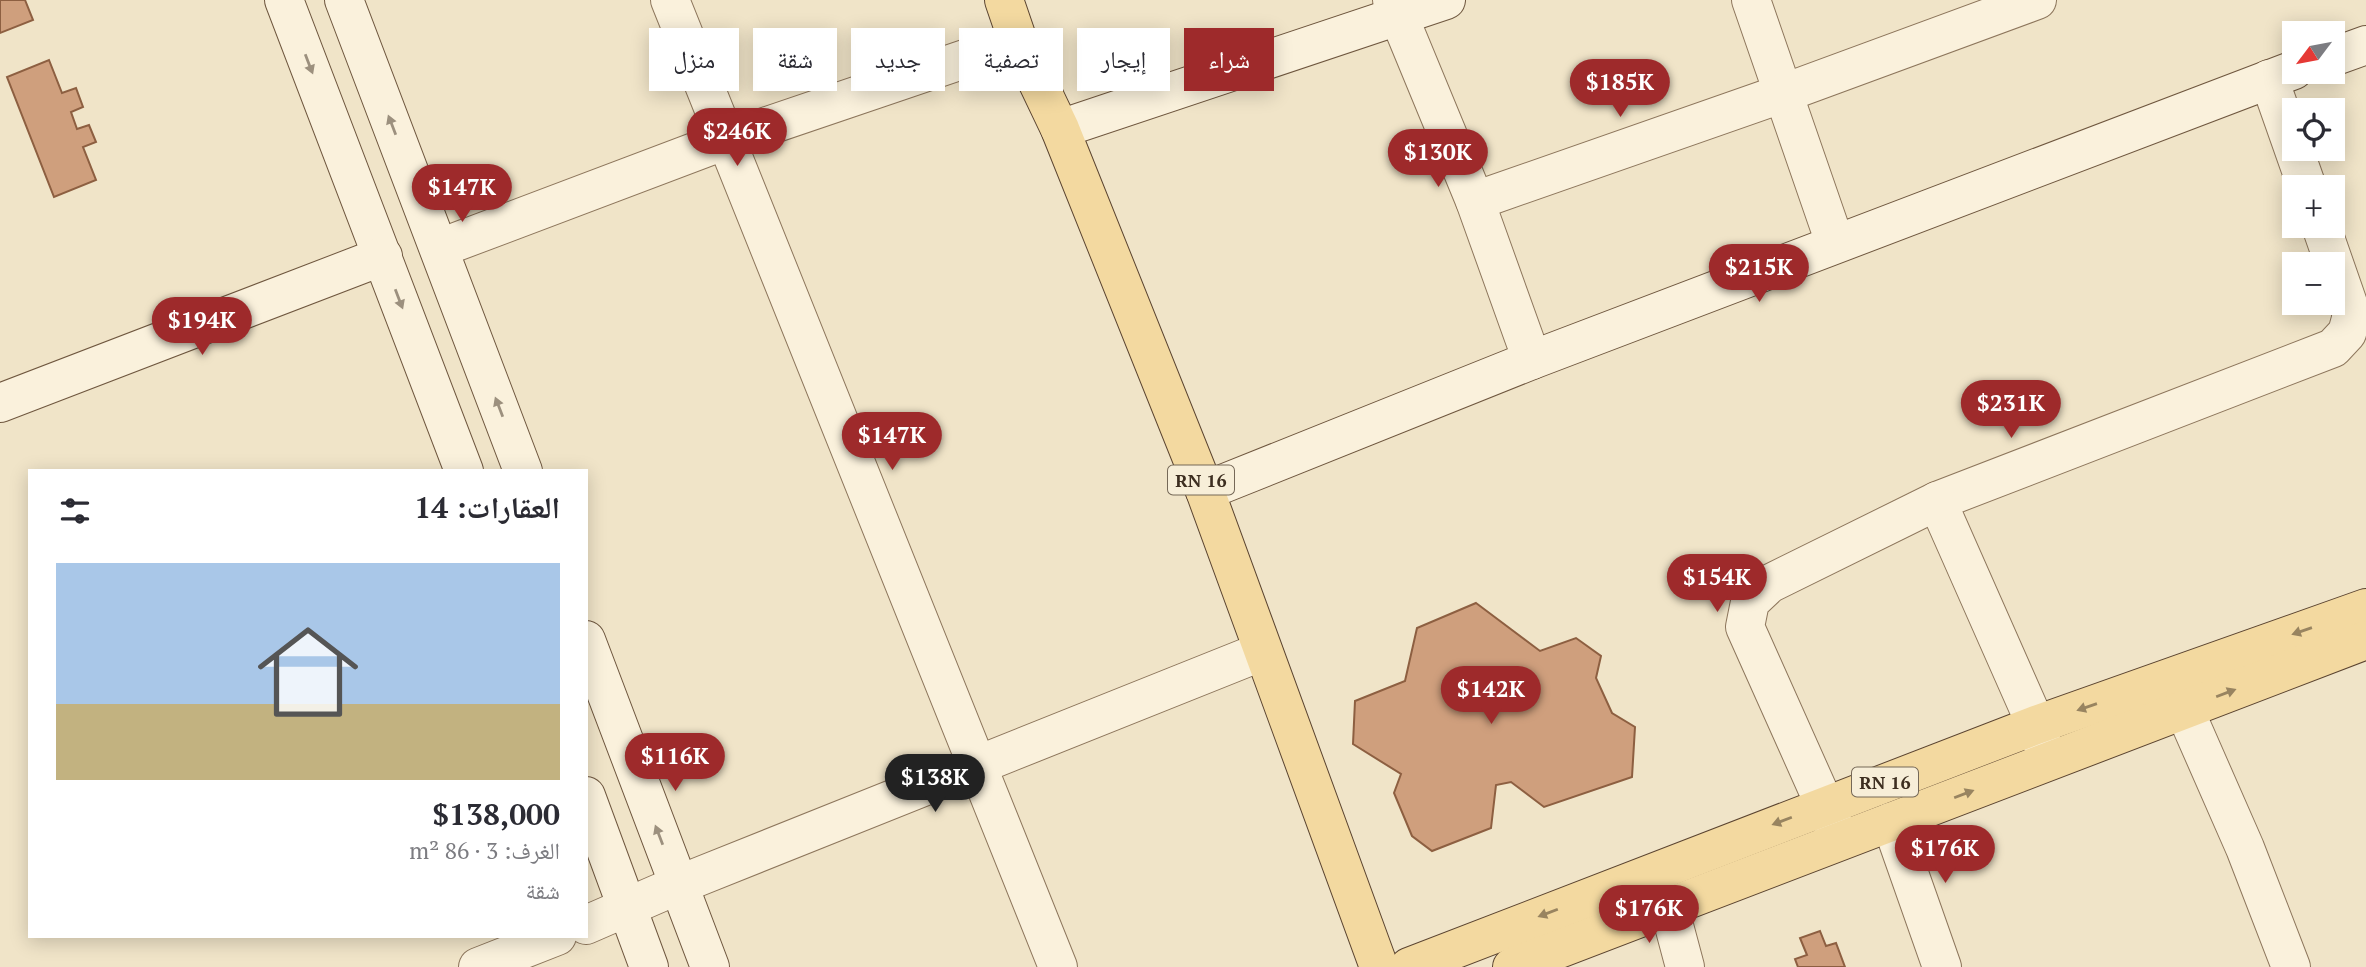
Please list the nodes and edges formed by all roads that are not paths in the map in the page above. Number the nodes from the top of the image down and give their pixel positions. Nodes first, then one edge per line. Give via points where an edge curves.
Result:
1 (284, 0) edge
2 (344, 0) edge
3 (670, 0) edge
4 (1004, 0) edge
5 (1446, 0) edge
6 (1751, 0) edge
7 (2036, 0) edge
8 (1395, 8) edge
9 (1014, 28) edge
10 (2366, 45) edge
11 (2345, 53) edge
12 (959, 61) edge
13 (2282, 75) edge
14 (2284, 84) edge
15 (1042, 91) edge
16 (1784, 93) junction
17 (1060, 128) junction
18 (726, 140) junction
19 (2304, 175) edge
20 (1475, 201) junction
21 (2325, 238) edge
22 (1835, 243) junction
23 (439, 248) junction
24 (383, 256) junction
25 (1532, 360) junction
26 (0, 402) edge
27 (463, 469) edge
28 (522, 469) edge
29 (1205, 491) junction
30 (1937, 500) junction
31 (2366, 608) edge
32 (2366, 640) edge
33 (588, 645) edge
34 (1264, 651) junction
35 (2184, 709) junction
36 (2036, 725) junction
37 (2048, 761) junction
38 (978, 765) junction
39 (588, 801) edge
40 (1824, 805) junction
41 (1891, 822) junction
42 (1840, 840) junction
43 (678, 885) junction
44 (1669, 907) junction
45 (629, 909) junction
46 (588, 924) edge
47 (552, 938) edge
48 (478, 967) edge
49 (649, 967) edge
50 (710, 967) edge
51 (1058, 967) edge
52 (1379, 967) edge
53 (1409, 967) edge
54 (1512, 967) edge
55 (1685, 967) edge
56 (1942, 967) edge
57 (2291, 967) edge

1 -> 24 street
23 -> 2 street
3 - 18 street
4 - 9 main road, RN 16
5 - 8 street
6 - 16 street
7 - 16 street
8 - 17 street
8 - 20 street
10 - 11 street
12 - 18 street
13 - 22 street
14 - 19 street
15 - 17 main road, RN 16
16 - 20 street
16 - 22 street
17 - 29 main road, RN 16
18 - 23 street
18 - 38 street
20 - 25 street
21 - 30 street via 2352,315 2347,333 2333,348
22 - 25 street
28 -> 23 street
24 - 26 street
24 -> 27 street
25 - 29 street
29 - 34 main road, RN 16
30 - 36 street
30 - 40 street via 1769,584 1750,602 1745,627
31 -> 36 main road, RN 16
35 -> 32 main road, RN 16
43 -> 33 street
34 - 38 street
34 - 52 main road, RN 16
35 - 37 main road, RN 16
35 - 57 street
36 - 37 street
36 - 40 main road, RN 16
41 -> 37 main road, RN 16
38 - 43 street
38 - 51 street
39 - 45 street
40 - 42 street
40 -> 53 main road, RN 16
41 - 42 main road, RN 16
41 - 56 street
42 - 44 main road, RN 16
43 - 45 street
43 - 50 street
44 - 54 main road, RN 16
44 - 55 street
45 - 46 street
45 - 49 street
47 - 48 street

